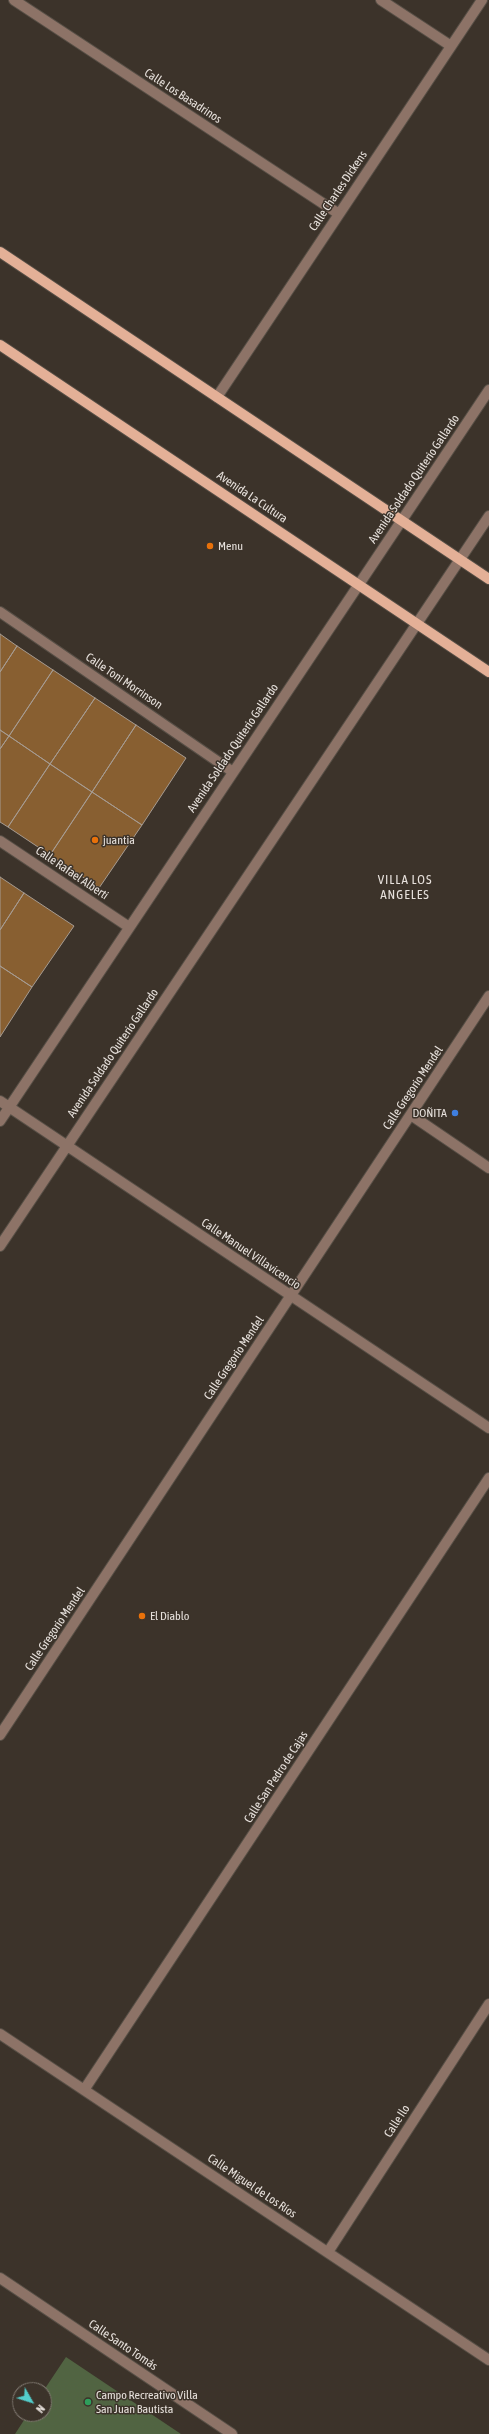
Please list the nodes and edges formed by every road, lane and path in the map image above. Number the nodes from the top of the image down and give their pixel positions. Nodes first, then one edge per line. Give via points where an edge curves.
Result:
1 (14, 0) edge
2 (381, 0) edge
3 (482, 0) edge
4 (451, 46) junction
5 (338, 214) junction
6 (0, 252) edge
7 (0, 345) edge
8 (489, 390) edge
9 (217, 397) junction
10 (489, 516) edge
11 (402, 520) junction
12 (460, 559) junction
13 (489, 579) edge
14 (359, 584) junction
15 (0, 612) edge
16 (417, 623) junction
17 (489, 672) edge
18 (233, 772) junction
19 (0, 841) edge
20 (129, 927) junction
21 (489, 996) edge
22 (0, 1100) edge
23 (9, 1107) junction
24 (411, 1115) junction
25 (0, 1121) edge
26 (67, 1146) junction
27 (489, 1168) edge
28 (0, 1246) edge
29 (291, 1296) junction
30 (489, 1428) edge
31 (489, 1478) edge
32 (0, 1735) edge
33 (489, 2004) edge
34 (0, 2034) edge
35 (84, 2090) junction
36 (328, 2252) junction
37 (0, 2278) edge
38 (489, 2360) edge
39 (232, 2434) edge

1 - 5 street, Calle Los Basadrinos
2 - 4 street
3 - 4 street, Calle Charles Dickens
4 - 5 street, Calle Charles Dickens
5 - 9 street, Calle Charles Dickens
6 - 9 main road
7 - 14 main road, Avenida La Cultura
8 - 11 street, Avenida Soldado Quiterio Gallardo
9 - 11 main road
10 - 12 street, Avenida Soldado Quiterio Gallardo
11 - 12 main road
11 - 14 street, Avenida Soldado Quiterio Gallardo
12 - 13 main road
12 - 16 street, Avenida Soldado Quiterio Gallardo
14 - 16 main road, Avenida La Cultura
14 - 18 street, Avenida Soldado Quiterio Gallardo
15 - 18 street, Calle Toni Morrinson
16 - 17 main road, Avenida La Cultura
16 - 26 street, Avenida Soldado Quiterio Gallardo
18 - 20 street, Avenida Soldado Quiterio Gallardo
19 - 20 street, Calle Rafael Alberti
20 - 23 street, Avenida Soldado Quiterio Gallardo
21 - 24 street, Calle Gregorio Mendel
22 - 23 street, Calle Manuel Villavicencio
23 - 25 street, Avenida Soldado Quiterio Gallardo
23 - 26 street, Calle Manuel Villavicencio
24 - 27 street
24 - 29 street, Calle Gregorio Mendel
26 - 28 street, Avenida Soldado Quiterio Gallardo
26 - 29 street, Calle Manuel Villavicencio
29 - 30 street, Calle Manuel Villavicencio
29 - 32 street, Calle Gregorio Mendel
31 - 35 street, Calle San Pedro de Cajas
33 - 36 street, Calle Ilo
34 - 35 street, Calle Miguel de Los Ríos
35 - 36 street, Calle Miguel de Los Ríos
36 - 38 street, Calle Miguel de Los Ríos
37 - 39 street, Calle Santo Tomás

